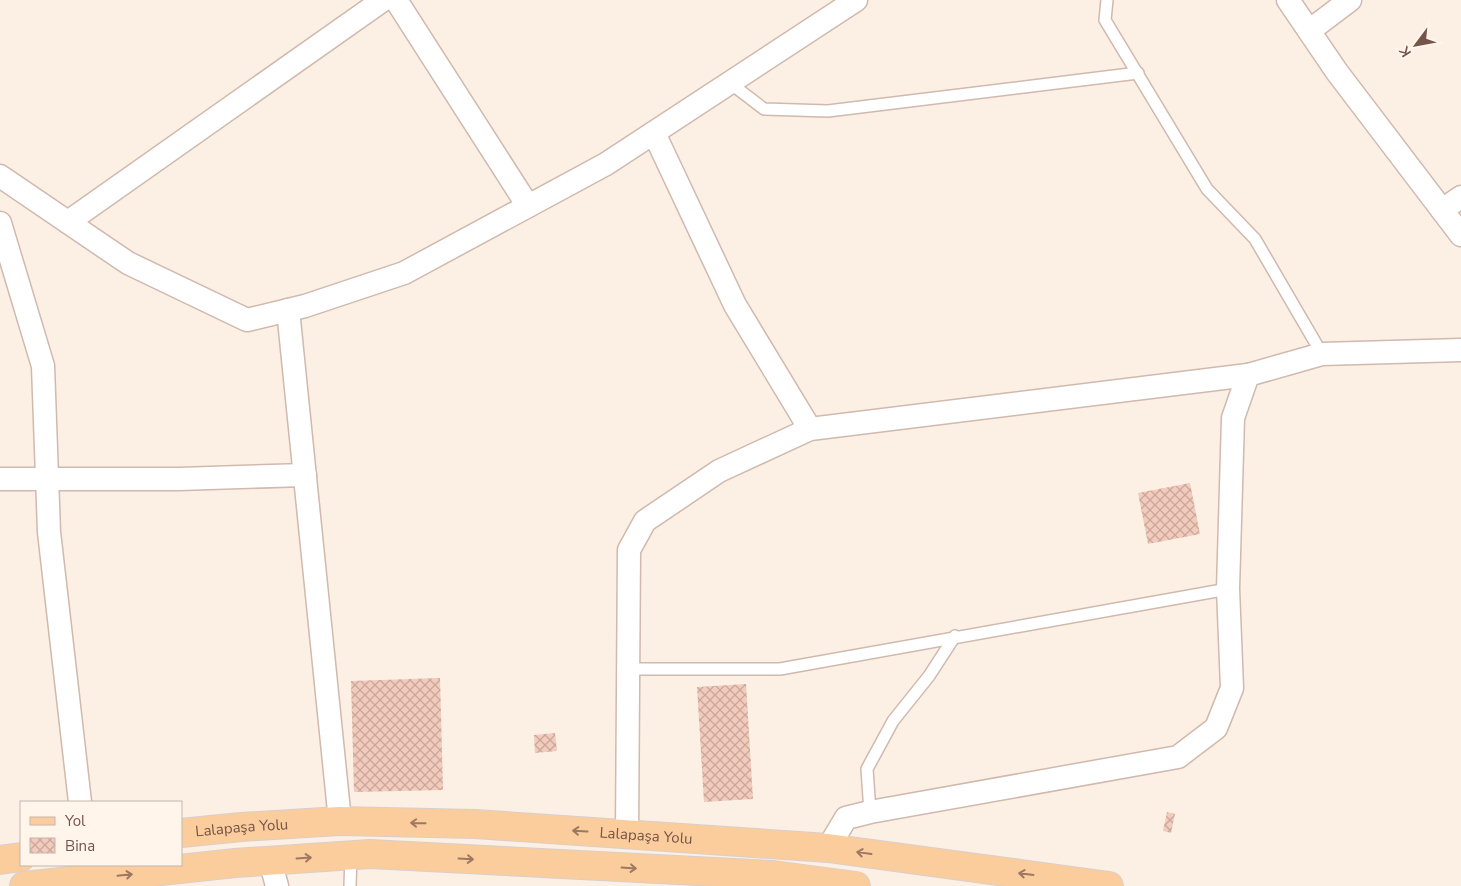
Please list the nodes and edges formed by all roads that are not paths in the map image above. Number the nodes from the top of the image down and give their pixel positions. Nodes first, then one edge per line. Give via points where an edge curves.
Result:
1 (383, 0) edge
2 (396, 0) edge
3 (856, 0) edge
4 (1107, 0) edge
5 (1288, 0) edge
6 (1350, 0) edge
7 (1309, 32) junction
8 (1138, 73) junction
9 (730, 84) junction
10 (654, 133) junction
11 (0, 176) edge
12 (1461, 197) edge
13 (528, 206) junction
14 (1442, 210) junction
15 (68, 222) junction
16 (0, 223) edge
17 (1461, 236) edge
18 (288, 310) junction
19 (1461, 350) edge
20 (1322, 354) junction
21 (1248, 375) junction
22 (810, 430) junction
23 (305, 475) junction
24 (47, 478) junction
25 (0, 479) edge
26 (1228, 589) junction
27 (955, 636) junction
28 (628, 669) junction
29 (80, 801) edge
30 (870, 812) junction
31 (340, 821) junction
32 (182, 833) edge
33 (627, 834) junction
34 (828, 848) junction
35 (351, 855) junction
36 (20, 857) edge
37 (0, 860) edge
38 (273, 873) edge
39 (734, 880) edge
40 (825, 884) edge
41 (24, 886) edge
42 (350, 886) edge
43 (856, 886) edge
44 (1108, 886) edge

1 - 15 street
2 - 13 street
3 - 9 street
4 - 8 lane via 1105,20
5 - 7 street
6 - 7 street
7 - 14 street
8 - 9 lane via 828,111 764,109
8 - 20 lane via 1207,189 1255,239
9 - 10 street
10 - 13 street via 606,164
10 - 22 street via 735,305
11 - 15 street
12 - 14 street
13 - 18 street via 404,273
14 - 17 street
15 - 18 street via 128,263 247,320
16 - 24 street via 44,366
18 - 23 street
19 - 20 street
20 - 21 street
21 - 22 street
21 - 26 street via 1233,418
22 - 28 street via 719,471 645,521 629,550
23 - 24 street via 178,479
23 - 31 street
24 - 25 street
24 - 29 street via 49,532
26 - 27 lane
26 - 30 street via 1232,688 1216,728 1178,757
27 - 28 lane via 780,669
27 - 30 lane via 929,676 893,721 867,769
28 - 33 street
30 - 34 street via 846,818
31 - 32 main road, Lalapaşa Yolu
33 -> 31 main road, Lalapaşa Yolu via 475,824
33 - 34 main road, Lalapaşa Yolu
44 -> 34 main road, Lalapaşa Yolu
38 -> 35 main road
35 -> 39 main road via 506,860
35 - 42 lane
36 - 37 main road
41 -> 38 main road
39 - 40 main road
40 - 43 main road

